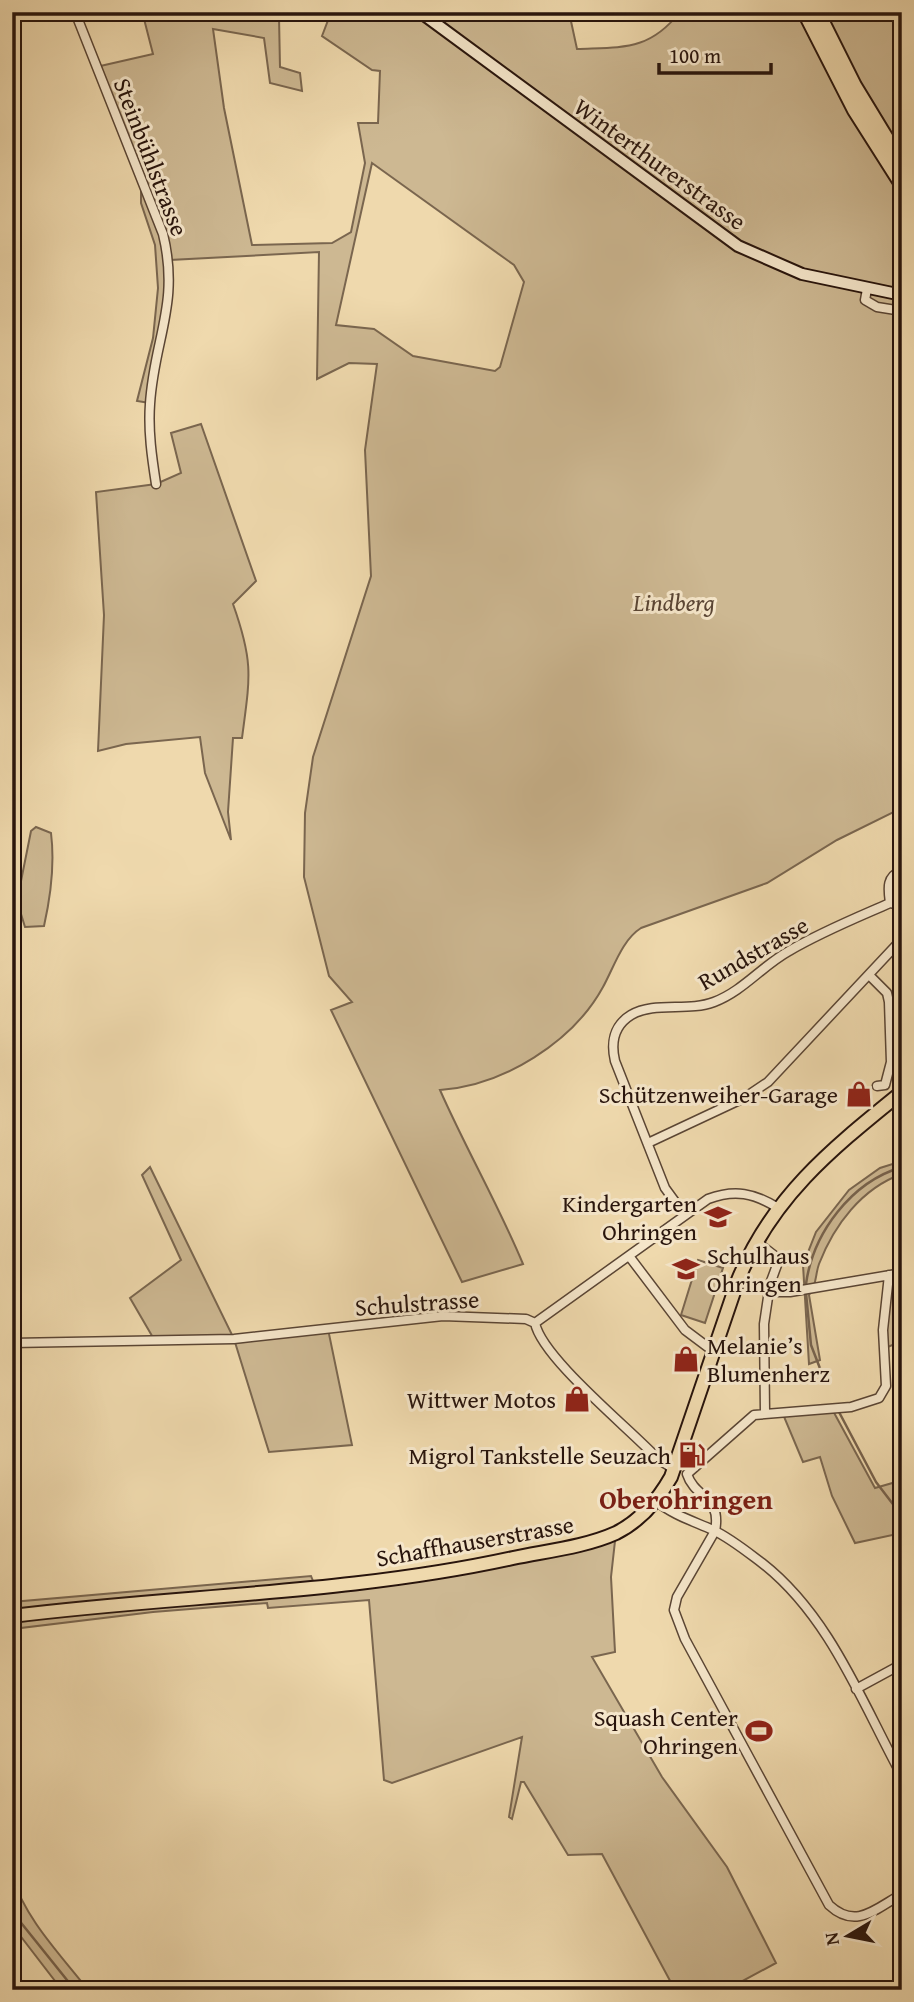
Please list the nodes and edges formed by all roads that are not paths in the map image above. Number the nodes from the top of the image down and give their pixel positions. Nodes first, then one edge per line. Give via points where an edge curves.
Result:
1 (75, 12) edge
2 (420, 12) edge
3 (805, 12) edge
4 (817, 12) edge
5 (902, 165) edge
6 (902, 184) edge
7 (867, 289) junction
8 (902, 295) edge
9 (902, 312) edge
10 (156, 484) dead end
11 (902, 870) edge
12 (890, 903) junction
13 (902, 905) edge
14 (902, 939) edge
15 (869, 975) junction
16 (877, 1086) dead end
17 (902, 1092) edge
18 (648, 1143) junction
19 (778, 1208) junction
20 (684, 1214) junction
21 (757, 1242) junction
22 (629, 1256) junction
23 (902, 1273) edge
24 (889, 1275) junction
25 (769, 1292) junction
26 (535, 1323) junction
27 (12, 1343) edge
28 (713, 1351) junction
29 (765, 1413) junction
30 (674, 1469) junction
31 (656, 1501) junction
32 (715, 1531) junction
33 (12, 1616) edge
34 (902, 1664) edge
35 (856, 1689) junction
36 (902, 1776) edge
37 (902, 1894) edge

1 - 10 street, Steinbühlstrasse via 163,234 169,260 166,327 149,403
2 - 7 main road, Winterthurerstrasse via 732,243 775,265
3 - 6 highway via 861,121
4 - 5 highway
7 - 8 main road, Winterthurerstrasse
7 - 9 street via 865,300
11 - 12 street via 887,887
12 - 13 street
12 - 18 street, Rundstrasse via 789,951 717,1001 692,1008 639,1011 622,1023 612,1047
14 - 15 street
15 - 16 street via 887,993 889,1002 891,1062 885,1085
15 - 18 street via 768,1082
17 - 19 main road, Schaffhauserstrasse via 822,1158
18 - 20 street, Rundstrasse via 666,1188
19 - 20 street via 760,1197 726,1193
19 - 21 main road, Schaffhauserstrasse
20 - 22 street
21 - 25 street via 775,1255 777,1265
21 - 28 main road, Schaffhauserstrasse
22 - 26 street
22 - 28 street via 685,1329
23 - 24 street
24 - 25 street
24 - 29 street via 883,1330 885,1392 851,1407
25 - 29 street via 763,1341
26 - 27 street, Schulstrasse via 443,1316 234,1339
26 - 30 street via 537,1336 563,1367
28 - 30 main road, Schaffhauserstrasse
29 - 32 street via 747,1419 687,1474 716,1508
30 - 31 main road, Schaffhauserstrasse
31 - 32 street
31 - 33 main road, Schaffhauserstrasse via 634,1522 606,1536 455,1570
32 - 35 street via 764,1564 796,1596
32 - 37 street via 677,1597 674,1610 685,1639 829,1905 840,1916 857,1919
34 - 35 street
35 - 36 street

